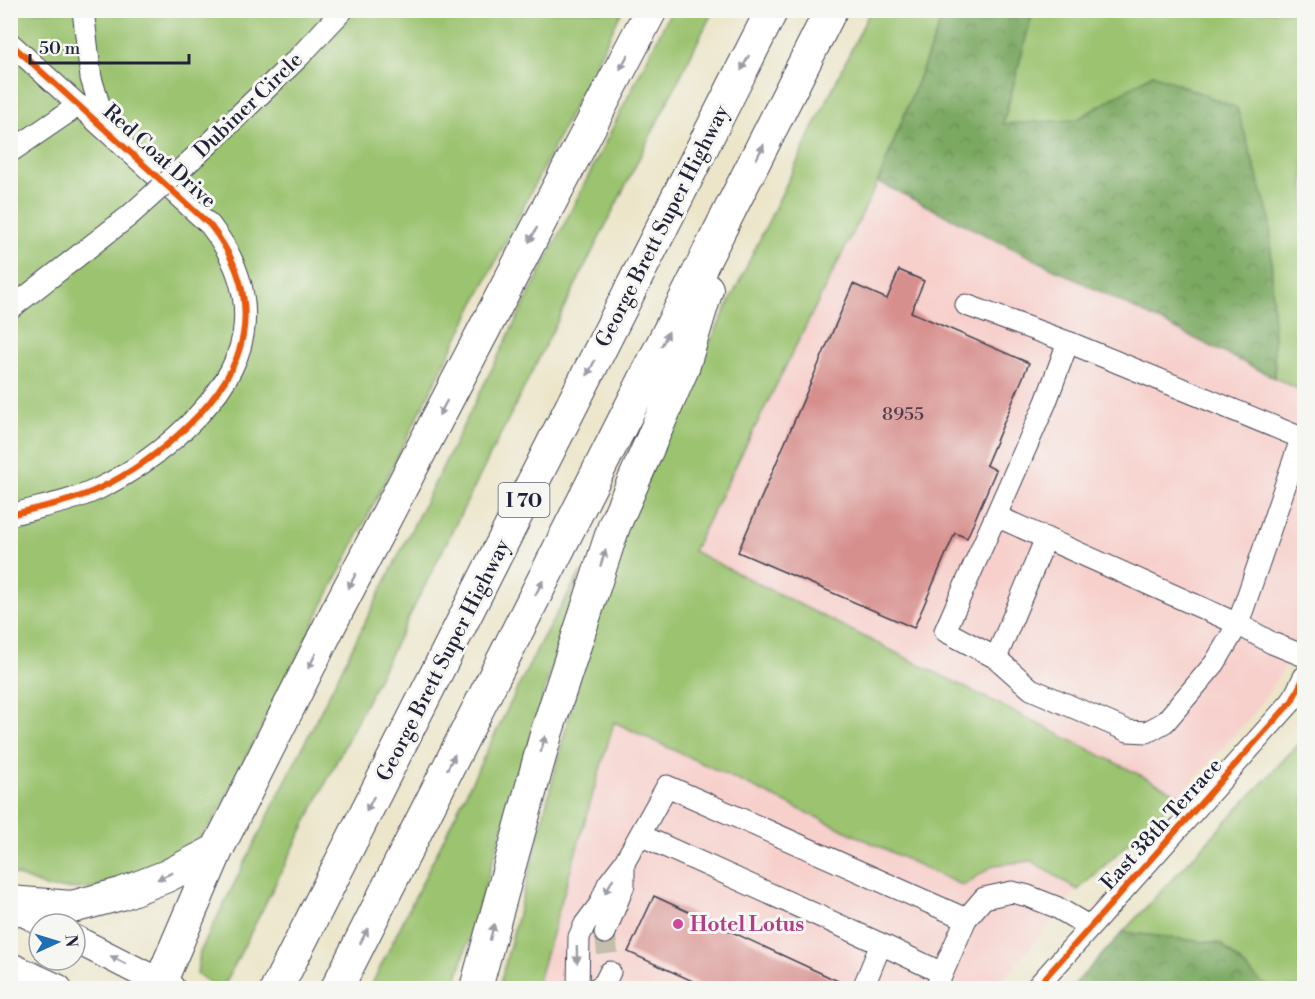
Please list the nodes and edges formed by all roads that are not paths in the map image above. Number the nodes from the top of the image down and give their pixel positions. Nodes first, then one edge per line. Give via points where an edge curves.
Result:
1 (83, 10) edge
2 (343, 10) edge
3 (651, 10) edge
4 (771, 10) edge
5 (831, 10) edge
6 (10, 43) edge
7 (79, 105) junction
8 (10, 152) edge
9 (132, 153) junction
10 (733, 205) junction
11 (966, 305) dead end
12 (10, 309) edge
13 (1068, 342) junction
14 (1303, 439) edge
15 (10, 516) edge
16 (996, 516) junction
17 (1046, 538) junction
18 (1238, 624) junction
19 (1305, 656) edge
20 (996, 658) junction
21 (1305, 677) edge
22 (640, 835) junction
23 (217, 850) junction
24 (624, 863) junction
25 (10, 904) edge
26 (27, 913) edge
27 (966, 920) junction
28 (1090, 927) junction
29 (605, 933) tunnel mouth
30 (881, 944) junction
31 (87, 945) edge
32 (10, 966) edge
33 (10, 976) edge
34 (939, 981) edge
35 (164, 986) edge
36 (22, 988) edge
37 (58, 988) edge
38 (277, 988) edge
39 (337, 988) edge
40 (476, 988) edge
41 (578, 988) edge
42 (863, 988) edge
43 (1036, 988) edge

1 - 9 street via 91,78 99,104
2 - 12 street, Dubiner Circle, bridge via 209,144 129,216
3 -> 23 highway via 338,609
4 -> 38 highway, George Brett Super Highway / I 70
10 -> 5 highway, I 70
6 - 7 street, Red Coat Drive
7 - 8 street
7 - 9 street, Red Coat Drive
9 - 15 street, Red Coat Drive via 210,225 233,260 240,279 244,315 237,355 204,408 140,465 94,490
39 -> 10 highway, I 70
40 -> 10 highway via 547,730 614,526 683,368
11 - 13 street
13 - 14 street
13 - 16 street
14 - 18 street
16 - 17 street
16 - 20 street via 945,631
17 - 18 street
17 - 20 street
18 - 19 street
18 - 20 street via 1215,663 1165,722 1147,732 1128,731 1031,689
21 - 28 street, East 38th Terrace via 1292,701
22 - 24 street
22 - 27 street via 667,786
22 - 30 street
23 -> 25 highway via 167,876 72,907
23 - 35 highway
24 - 29 street via 624,885
24 -> 41 street via 579,937
25 - 26 main road
27 - 28 street via 984,898 1012,892 1056,907
27 - 34 street
28 - 43 street, East 38th Terrace
30 - 34 street
30 - 42 street
35 -> 31 main road
32 - 37 main road
33 - 36 highway

